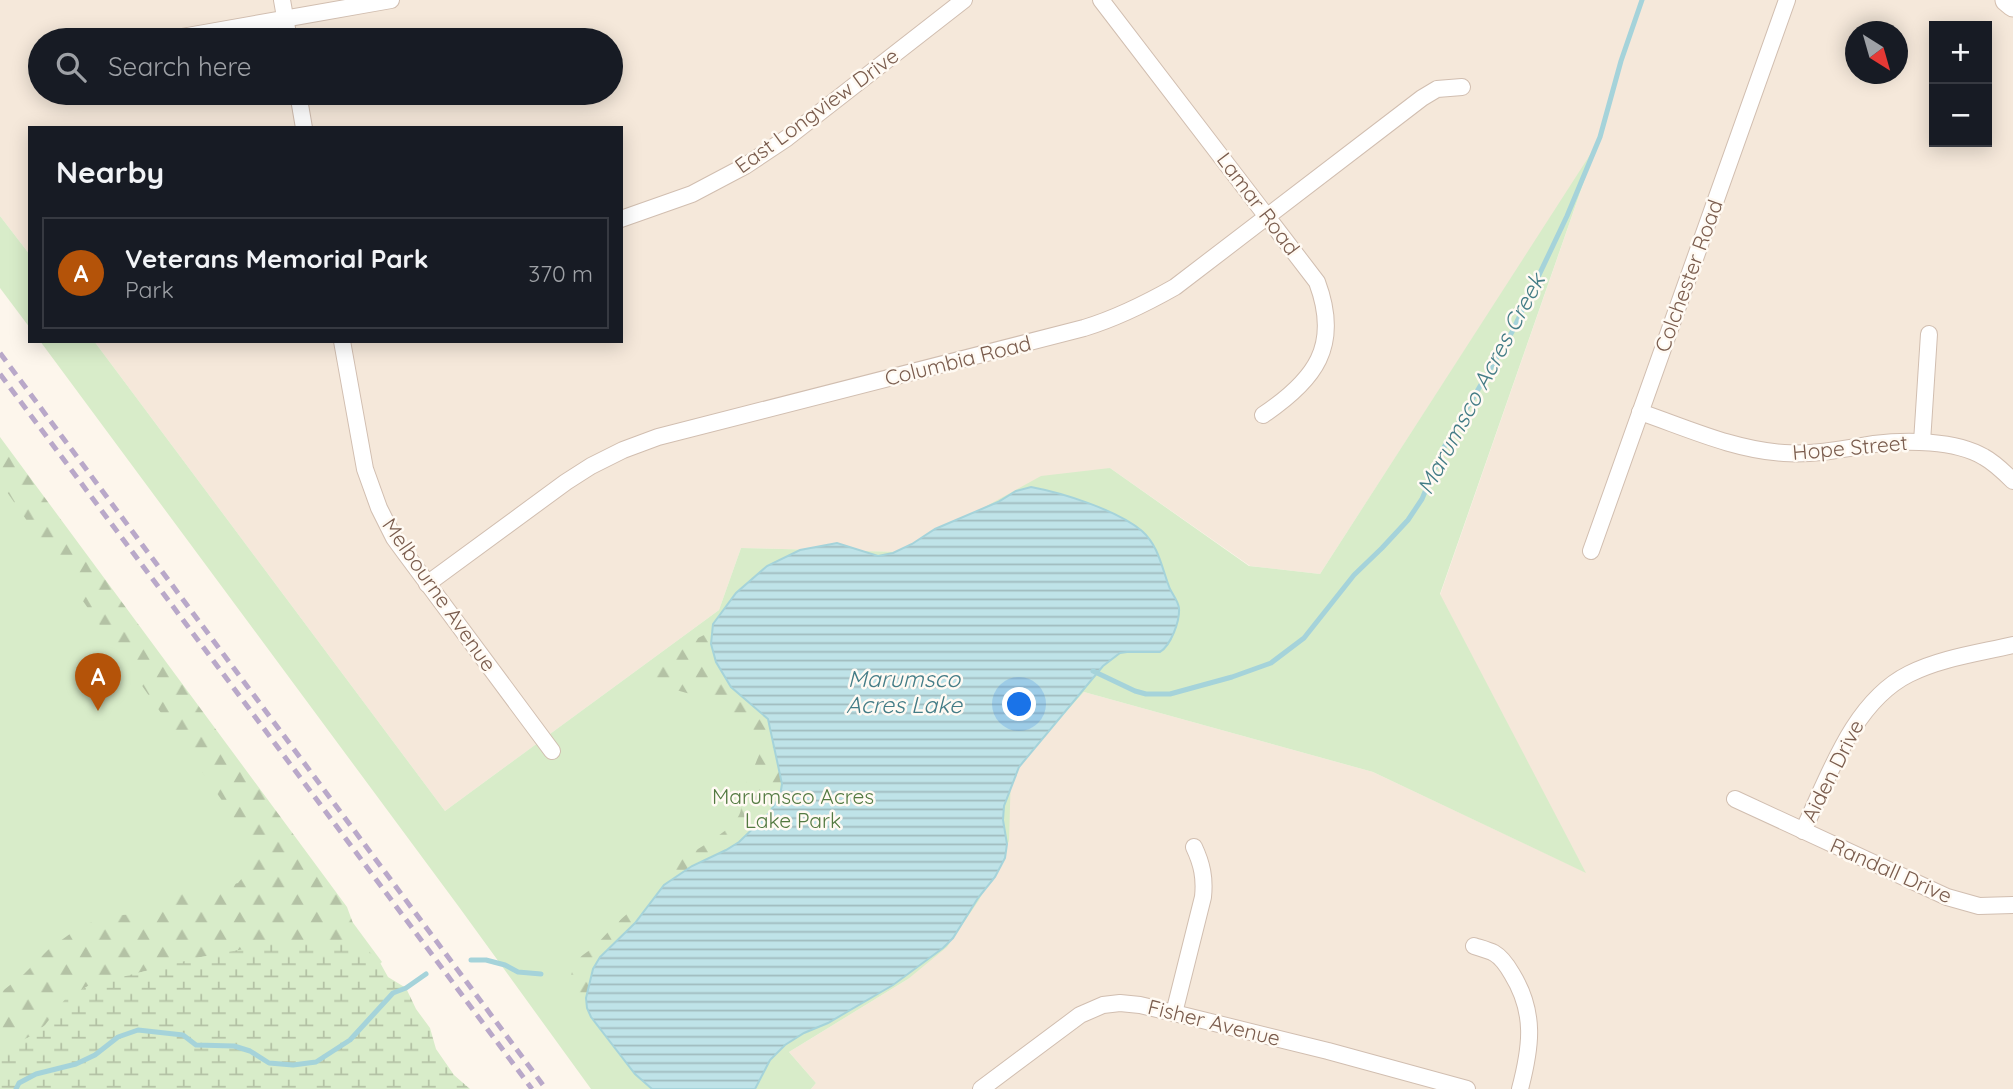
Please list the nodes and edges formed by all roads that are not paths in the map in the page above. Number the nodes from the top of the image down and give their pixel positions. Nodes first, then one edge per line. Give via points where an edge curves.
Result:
1 (282, 0) edge
2 (391, 0) edge
3 (964, 0) edge
4 (1101, 0) edge
5 (1787, 0) edge
6 (2007, 0) edge
7 (2013, 5) edge
8 (285, 19) junction
9 (234, 28) edge
10 (287, 28) edge
11 (1462, 87) dead end
12 (300, 105) edge
13 (304, 126) edge
14 (1268, 217) junction
15 (623, 218) edge
16 (1929, 334) dead end
17 (342, 343) edge
18 (1640, 412) junction
19 (1263, 415) dead end
20 (1922, 442) junction
21 (2013, 481) edge
22 (1591, 551) dead end
23 (427, 584) junction
24 (2013, 645) edge
25 (552, 751) dead end
26 (1735, 799) dead end
27 (1803, 831) junction
28 (1194, 847) dead end
29 (2013, 905) edge
30 (1474, 946) dead end
31 (1174, 1013) junction
32 (981, 1089) edge
33 (1467, 1089) edge
34 (1520, 1089) edge

1 - 8 street
2 - 8 street
3 - 15 street, East Longview Drive via 745,166 692,194
4 - 14 street, Lamar Road
5 - 18 street, Colchester Road
6 - 7 street
8 - 9 street
8 - 10 street
11 - 14 street, Columbia Road via 1437,89 1422,98
12 - 13 street
14 - 19 street, Lamar Road via 1317,282 1327,318 1316,366 1287,398
14 - 23 street, Columbia Road via 1175,287 1118,317 657,437 623,450 566,482
16 - 20 street
17 - 23 street, Melbourne Avenue via 365,469 394,538
18 - 20 street, Hope Street via 1728,443 1785,454
18 - 22 street, Colchester Road
20 - 21 street, Hope Street via 1984,457
23 - 25 street, Melbourne Avenue
24 - 27 street, Aiden Drive via 1932,664 1895,682 1873,700 1852,730
26 - 27 street, Randall Drive
27 - 29 street, Randall Drive via 1947,897 1979,906
28 - 31 street via 1202,865 1203,897
30 - 34 street via 1496,954 1520,987 1527,1006 1529,1047
31 - 32 street, Fisher Avenue via 1128,1003 1093,1009
31 - 33 street, Fisher Avenue

